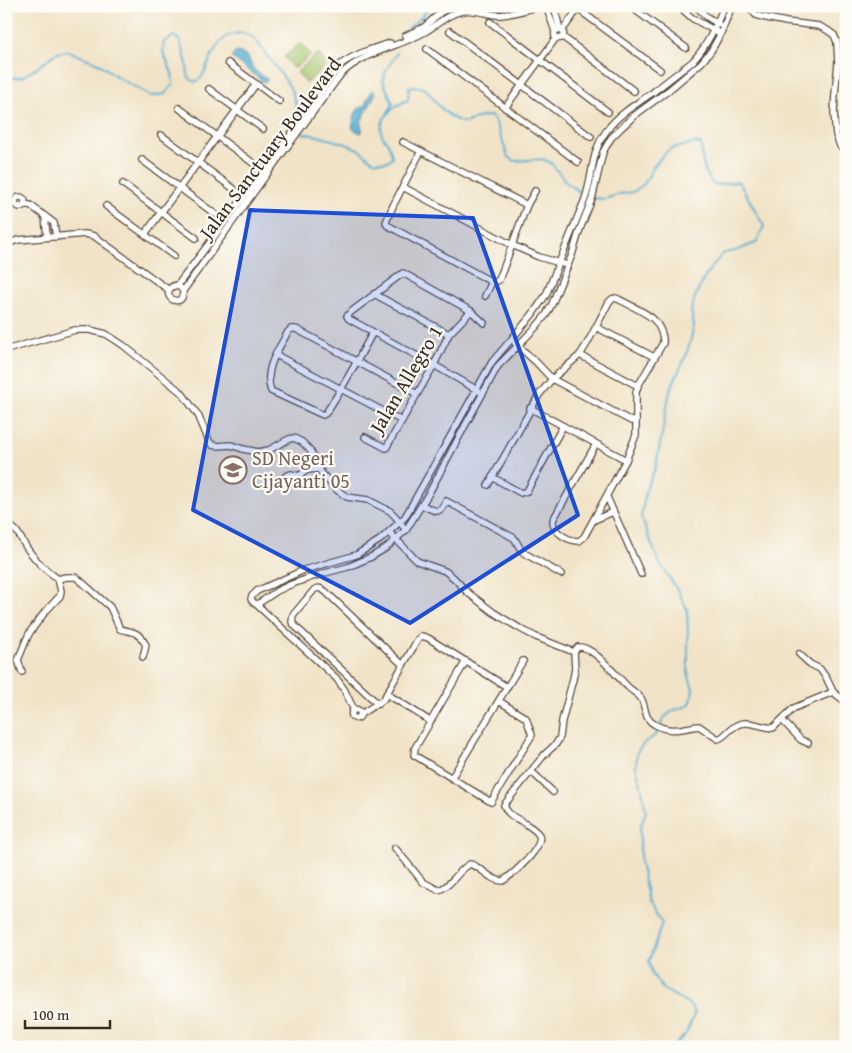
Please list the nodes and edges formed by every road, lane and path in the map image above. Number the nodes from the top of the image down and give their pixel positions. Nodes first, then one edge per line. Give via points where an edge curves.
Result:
1 (454, 6) edge
2 (492, 6) edge
3 (510, 6) edge
4 (539, 6) edge
5 (546, 6) edge
6 (554, 6) edge
7 (587, 6) edge
8 (630, 6) edge
9 (679, 6) edge
10 (696, 6) edge
11 (724, 6) edge
12 (732, 6) edge
13 (748, 6) edge
14 (578, 9) junction
15 (708, 17) junction
16 (490, 22) dead end
17 (717, 23) junction
18 (702, 24) junction
19 (724, 27) junction
20 (714, 30) junction
21 (450, 31) dead end
22 (559, 33) junction
23 (720, 35) junction
24 (686, 48) dead end
25 (428, 49) dead end
26 (539, 60) junction
27 (228, 63) dead end
28 (660, 70) dead end
29 (256, 84) junction
30 (522, 85) junction
31 (209, 89) dead end
32 (634, 90) dead end
33 (279, 101) dead end
34 (314, 106) junction
35 (178, 108) dead end
36 (505, 108) junction
37 (238, 110) junction
38 (608, 112) dead end
39 (262, 128) dead end
40 (161, 135) dead end
41 (217, 137) junction
42 (591, 138) dead end
43 (403, 142) dead end
44 (422, 151) junction
45 (846, 152) edge
46 (142, 160) dead end
47 (198, 162) junction
48 (578, 162) dead end
49 (265, 172) junction
50 (123, 184) dead end
51 (404, 187) junction
52 (179, 188) junction
53 (234, 189) dead end
54 (535, 191) dead end
55 (6, 200) edge
56 (106, 206) dead end
57 (528, 206) junction
58 (161, 212) junction
59 (215, 214) dead end
60 (45, 217) junction
61 (145, 234) junction
62 (47, 237) junction
63 (56, 237) junction
64 (196, 238) dead end
65 (6, 244) edge
66 (512, 244) junction
67 (174, 256) dead end
68 (559, 263) junction
69 (568, 265) junction
70 (492, 282) junction
71 (177, 286) junction
72 (169, 290) junction
73 (183, 291) junction
74 (374, 294) junction
75 (485, 296) dead end
76 (471, 311) junction
77 (484, 323) dead end
78 (596, 327) junction
79 (374, 332) junction
80 (449, 334) junction
81 (512, 340) junction
82 (518, 346) junction
83 (6, 350) edge
84 (276, 355) junction
85 (580, 355) junction
86 (654, 357) junction
87 (357, 362) junction
88 (434, 364) junction
89 (552, 379) junction
90 (638, 386) junction
91 (341, 389) junction
92 (476, 390) junction
93 (417, 394) junction
94 (482, 394) junction
95 (530, 408) junction
96 (402, 421) junction
97 (636, 421) junction
98 (563, 426) junction
99 (365, 437) dead end
100 (596, 444) junction
101 (626, 460) junction
102 (319, 469) junction
103 (286, 476) dead end
104 (492, 478) junction
105 (488, 485) dead end
106 (607, 497) junction
107 (422, 505) junction
108 (613, 512) junction
109 (594, 520) junction
110 (6, 523) edge
111 (399, 523) junction
112 (406, 530) junction
113 (389, 532) junction
114 (396, 539) junction
115 (561, 574) dead end
116 (641, 574) dead end
117 (58, 579) junction
118 (256, 604) junction
119 (574, 652) junction
120 (799, 654) dead end
121 (143, 657) dead end
122 (466, 661) junction
123 (523, 662) dead end
124 (403, 665) junction
125 (22, 672) dead end
126 (507, 687) junction
127 (834, 692) junction
128 (387, 694) junction
129 (499, 701) junction
130 (846, 702) edge
131 (378, 704) junction
132 (782, 720) junction
133 (430, 721) junction
134 (808, 743) dead end
135 (532, 772) junction
136 (452, 777) junction
137 (553, 792) dead end
138 (395, 848) dead end

1 - 34 street, Jalan Sanctuary Boulevard via 399,40 346,60
2 - 3 street
4 - 34 street, Jalan Sanctuary Boulevard via 497,15 462,11 445,18 423,33 350,66
5 - 22 street
6 - 22 street
7 - 14 street
8 - 24 street
9 - 18 street
10 - 15 street
11 - 17 street
12 - 19 street
13 - 45 street via 756,15 819,26 834,36 838,63 834,104 836,135
14 - 22 street
14 - 28 street
15 - 17 street
15 - 18 street
16 - 26 street
17 - 19 street
17 - 20 street
18 - 20 street
19 - 23 street
20 - 23 street
20 - 68 street via 692,61 609,128 596,149 589,187
21 - 30 street
22 - 26 street
22 - 32 street
23 - 69 street via 701,63 611,138 603,152 592,199
25 - 36 street
26 - 30 street
26 - 38 street
27 - 29 street
29 - 33 street
29 - 37 street
30 - 36 street
30 - 42 street
31 - 37 street
34 - 49 street, Jalan Sanctuary Boulevard
35 - 41 street
36 - 48 street
37 - 39 street
37 - 41 street
40 - 47 street
41 - 47 street
41 - 49 street
43 - 44 street
44 - 51 street
44 - 57 street
46 - 52 street
47 - 52 street
47 - 53 street
49 - 71 street, Jalan Sanctuary Boulevard
49 - 73 street, Jalan Sanctuary Boulevard
50 - 58 street
51 - 66 street
51 - 70 street via 386,225
52 - 58 street
52 - 59 street
54 - 57 street
55 - 60 street via 16,205 16,199 21,197 24,205 30,205
56 - 61 street
57 - 66 street
58 - 61 street
58 - 64 street
60 - 62 street
60 - 63 street via 54,223
61 - 67 street
62 - 63 street
62 - 65 street
63 - 72 street via 94,236
66 - 68 street
66 - 70 street via 499,280
68 - 69 street
68 - 81 street via 540,305
69 - 82 street via 546,315
70 - 75 street
71 - 72 street
71 - 73 street
72 - 73 street via 170,298 177,301
74 - 76 street via 402,274
74 - 79 street via 347,316
74 - 80 street
76 - 77 street
76 - 80 street, Jalan Allegro 1
78 - 85 street
78 - 86 street
78 - 86 street via 612,299 616,298 657,323 664,339
79 - 87 street
79 - 88 street
80 - 88 street, Jalan Allegro 1
81 - 82 street
81 - 92 street via 492,362
82 - 89 street
82 - 94 street via 498,366
83 - 102 street via 74,330 106,334 182,394 198,416 212,445 231,444 258,452 294,438 307,446
84 - 87 street via 290,329 296,329
84 - 91 street
84 - 91 street via 269,368 271,391 323,415
85 - 89 street
85 - 90 street
86 - 90 street
87 - 91 street
87 - 93 street
88 - 92 street
88 - 93 street, Jalan Allegro 1
89 - 95 street
89 - 97 street
90 - 97 street
91 - 96 street
92 - 94 street
92 - 111 street
93 - 96 street, Jalan Allegro 1
94 - 107 street
95 - 98 street
95 - 104 street
96 - 99 street, Jalan Allegro 1 via 386,448
97 - 101 street via 636,435
98 - 100 street
98 - 104 street via 528,491 521,493
100 - 101 street
100 - 109 street via 552,526 579,541
101 - 106 street
102 - 103 street via 307,470 299,476
102 - 111 street via 341,494 368,500 390,511
104 - 105 street
106 - 108 street
106 - 109 street
107 - 112 street
107 - 115 street via 439,511 446,501 514,538 524,554
108 - 109 street
108 - 116 street
110 - 117 street via 17,531 33,556
111 - 112 street
111 - 113 street
112 - 114 street
113 - 114 street
113 - 118 street via 356,555 304,570 257,591 251,599
114 - 118 street via 359,563 292,584
114 - 119 street via 417,561 445,571 492,612 536,637
117 - 121 street via 76,577 110,607 120,629 136,632 144,641
117 - 125 street via 60,596 30,632 18,660
118 - 131 street via 336,678 354,710 352,717 358,718
119 - 132 street via 580,646 585,647 602,660 641,698 648,718 665,729 699,726 720,739 737,725 746,723 773,728
119 - 135 street via 575,669 560,737
120 - 127 street via 820,669
122 - 124 street via 424,636 420,637
122 - 126 street
122 - 133 street
123 - 126 street
124 - 128 street
124 - 131 street via 320,588 314,590 293,615 292,622
126 - 129 street
127 - 130 street
127 - 132 street via 794,708
128 - 131 street
128 - 133 street
129 - 136 street
129 - 136 street via 526,718 532,734 491,802
132 - 134 street via 800,740
133 - 136 street via 414,755
135 - 137 street
135 - 138 street via 504,804 508,813 535,830 540,840 533,853 503,881 470,864 446,888 438,890 423,882

